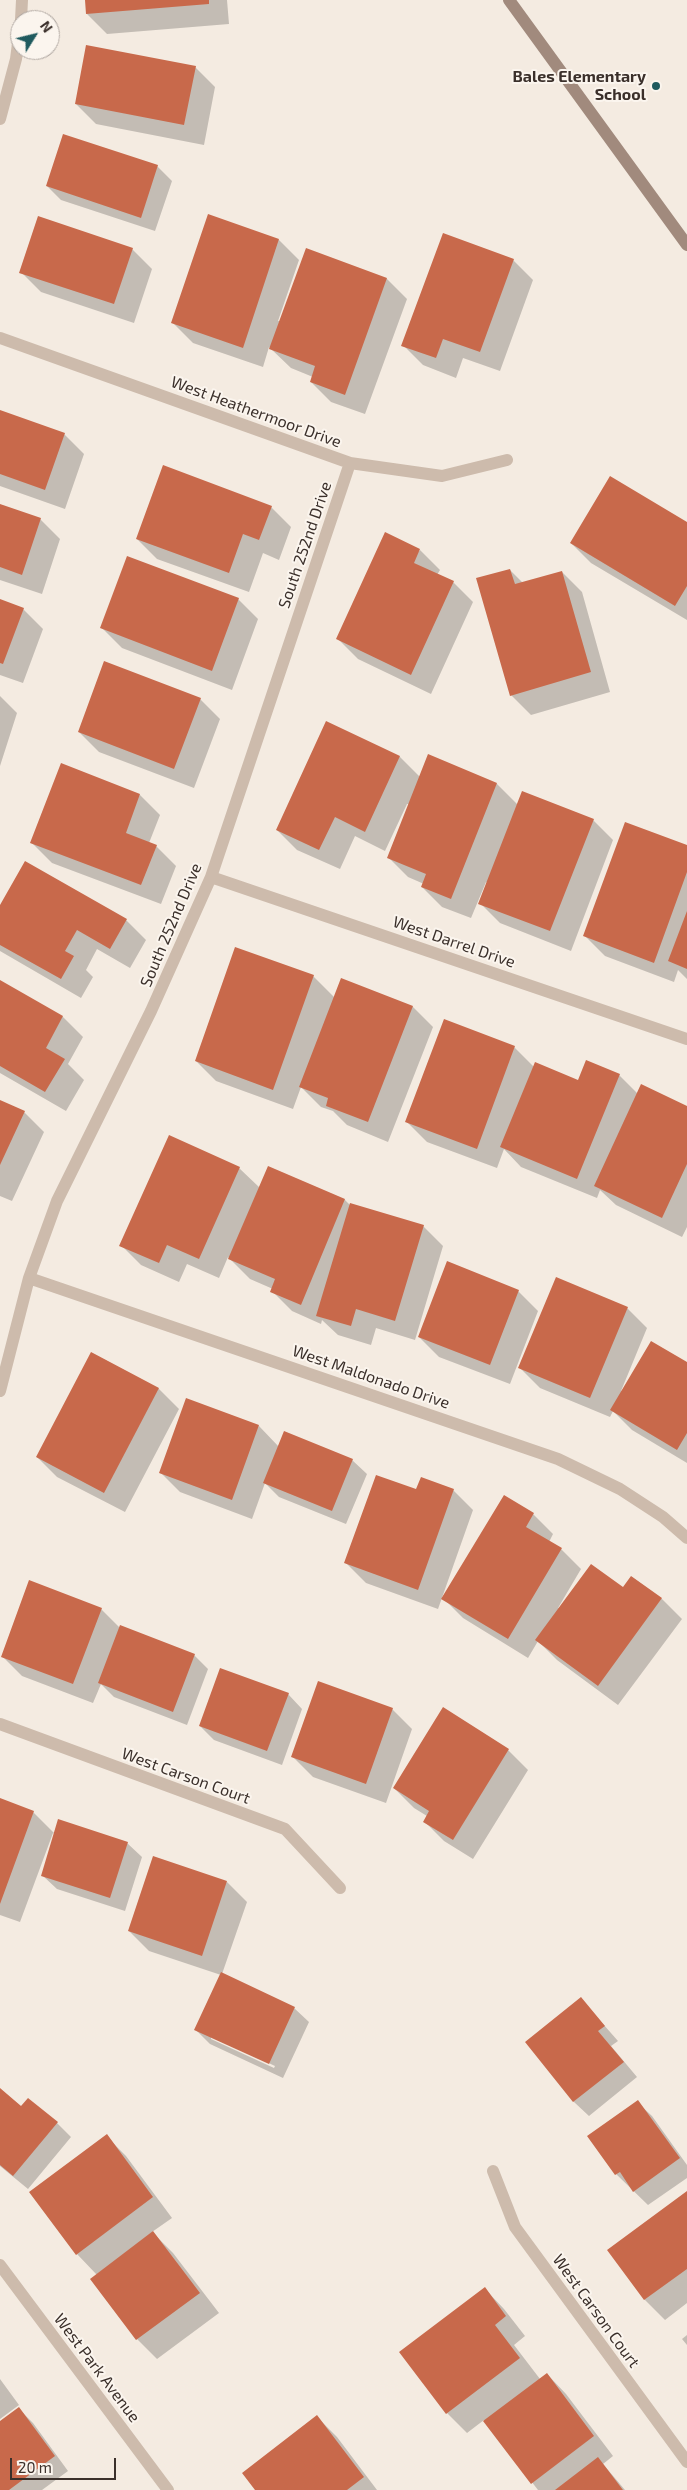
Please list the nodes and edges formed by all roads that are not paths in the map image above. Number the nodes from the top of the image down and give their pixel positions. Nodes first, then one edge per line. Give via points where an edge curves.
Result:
1 (509, 0) edge
2 (16, 60) edge
3 (0, 120) edge
4 (687, 245) edge
5 (0, 338) edge
6 (507, 460) dead end
7 (350, 463) junction
8 (211, 876) junction
9 (687, 1039) edge
10 (29, 1278) junction
11 (0, 1391) edge
12 (687, 1538) edge
13 (0, 1724) edge
14 (340, 1888) dead end
15 (493, 2170) dead end
16 (0, 2265) edge
17 (687, 2462) edge
18 (168, 2490) edge

1 - 4 street
2 - 3 street
5 - 7 street, West Heathermoor Drive
6 - 7 street, West Heathermoor Drive via 442,476
7 - 8 street, South 252nd Drive
8 - 9 street, West Darrel Drive
8 - 10 street, South 252nd Drive via 151,1012 57,1201
10 - 11 street, South 252nd Drive
10 - 12 street, West Maldonado Drive via 558,1459 620,1489 663,1517
13 - 14 street, West Carson Court via 285,1829
15 - 17 street, West Carson Court via 514,2227
16 - 18 street, West Park Avenue

